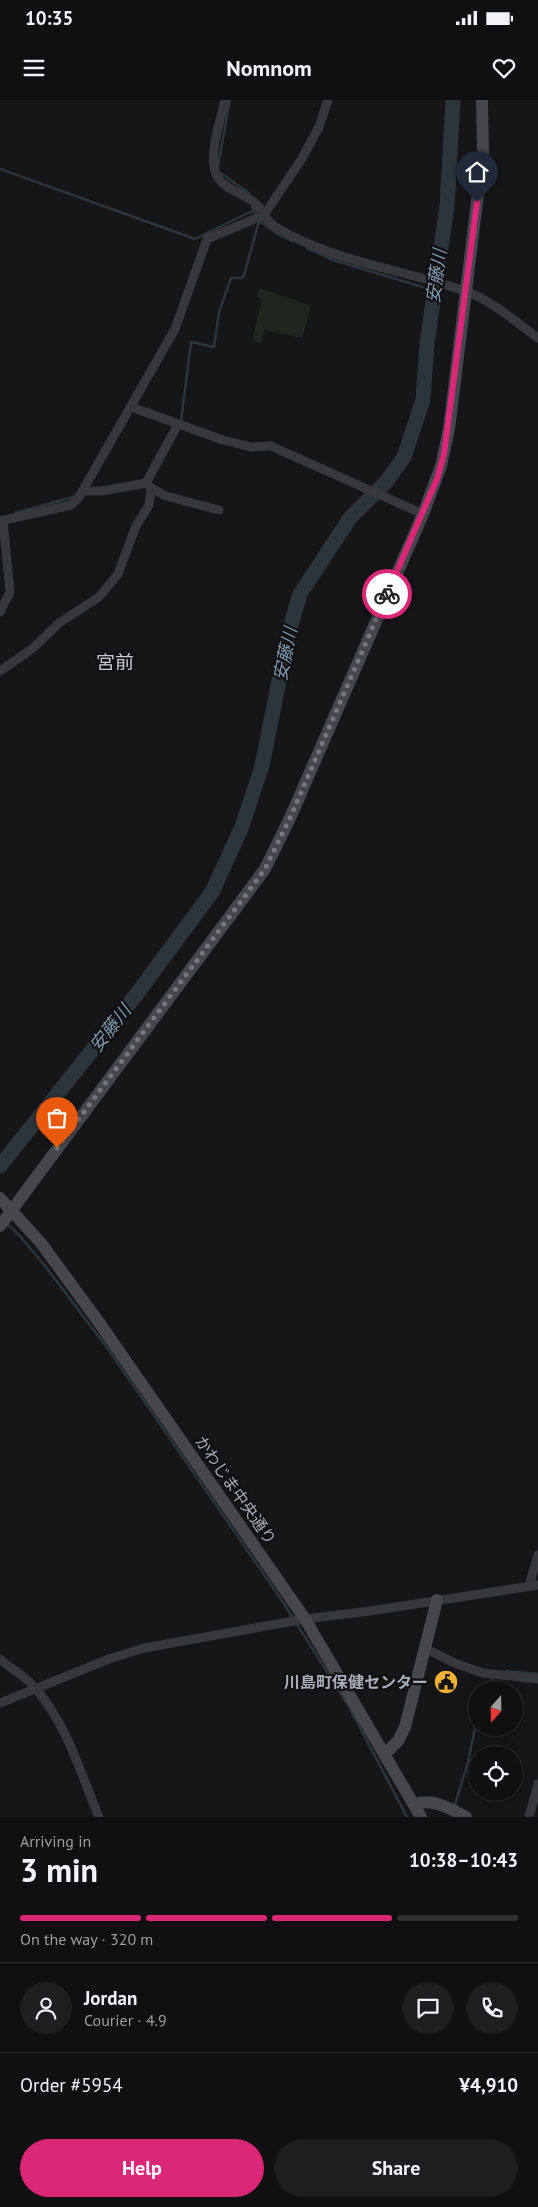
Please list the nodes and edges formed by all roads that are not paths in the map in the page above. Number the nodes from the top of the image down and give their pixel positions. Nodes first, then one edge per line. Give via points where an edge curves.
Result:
1 (225, 100) edge
2 (328, 100) edge
3 (482, 100) edge
4 (264, 215) junction
5 (466, 291) junction
6 (538, 338) edge
7 (131, 407) junction
8 (178, 424) junction
9 (148, 485) junction
10 (83, 491) junction
11 (219, 510) dead end
12 (423, 514) junction
13 (2, 520) edge
14 (0, 612) edge
15 (0, 671) edge
16 (0, 1198) edge
17 (11, 1208) junction
18 (0, 1226) edge
19 (538, 1555) edge
20 (533, 1585) edge
21 (437, 1600) junction
22 (305, 1618) junction
23 (424, 1648) junction
24 (0, 1659) edge
25 (538, 1679) edge
26 (36, 1688) junction
27 (0, 1702) edge
28 (385, 1754) junction
29 (538, 1784) edge
30 (414, 1804) junction
31 (99, 1817) edge
32 (421, 1817) edge
33 (466, 1817) edge
34 (529, 1817) edge

1 - 4 street via 215,149 215,172 225,185 256,204
2 - 4 street via 319,127 301,160
3 - 5 street via 483,153
4 - 5 street via 274,226 321,249
4 - 7 street via 207,239 175,329
5 - 6 street
5 - 12 street via 446,446
7 - 8 street
7 - 10 street
8 - 9 street
8 - 12 street via 251,447 271,446
9 - 10 street
9 - 11 street via 166,496
9 - 15 street via 149,505 136,526 118,574 99,597 60,623 32,649
10 - 13 street via 71,504
12 - 17 street via 265,869
13 - 14 street via 10,592
16 - 17 street, かわじま中央通り
17 - 18 street
17 - 22 street, かわじま中央通り via 98,1321
19 - 20 street
20 - 21 street
21 - 22 street
21 - 23 street
22 - 26 street via 144,1648
22 - 28 street, かわじま中央通り
23 - 25 street via 483,1673
23 - 28 street via 405,1728 398,1742
24 - 26 street
26 - 27 street
26 - 31 street via 75,1755
28 - 30 street, かわじま中央通り
29 - 34 street
30 - 32 street, かわじま中央通り
30 - 33 street via 425,1801 438,1804

